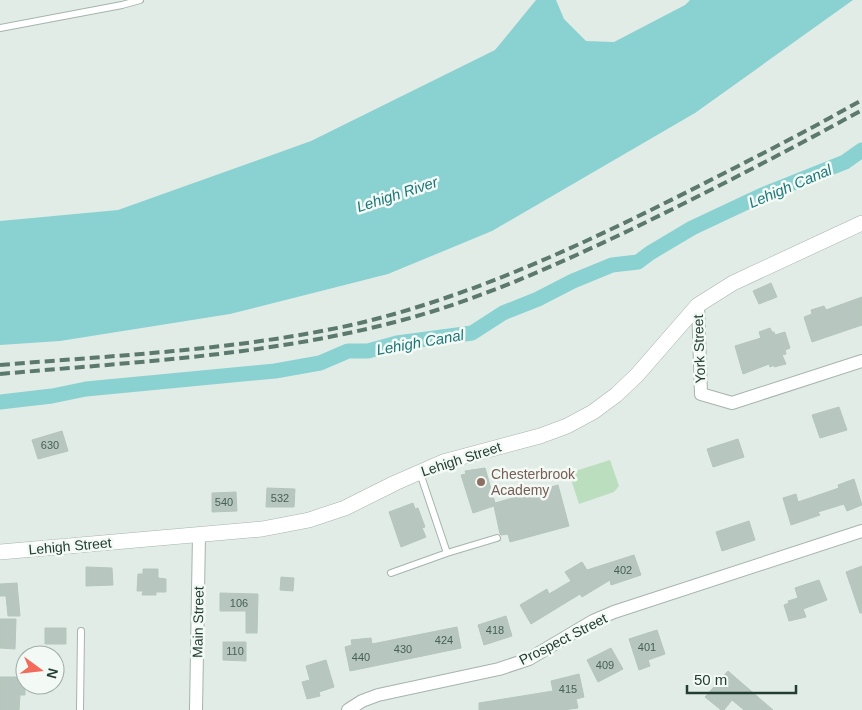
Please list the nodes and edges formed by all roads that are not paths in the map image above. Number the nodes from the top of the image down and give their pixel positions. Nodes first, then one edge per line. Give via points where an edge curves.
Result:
1 (140, 0) edge
2 (0, 28) edge
3 (862, 223) edge
4 (698, 305) junction
5 (862, 361) edge
6 (420, 472) junction
7 (862, 532) edge
8 (199, 534) junction
9 (497, 538) dead end
10 (0, 552) edge
11 (447, 554) junction
12 (391, 573) dead end
13 (81, 631) dead end
14 (80, 710) edge
15 (196, 710) edge
16 (348, 710) edge

1 - 2 lane
3 - 4 street, Lehigh Street via 733,283
4 - 5 street, York Street via 700,394 732,403
4 - 6 street, Lehigh Street via 637,375 593,412 540,436 443,462
6 - 8 street, Lehigh Street via 345,508 309,520 262,529
6 - 11 lane
7 - 16 street, Prospect Street via 614,612 529,659 499,670 378,695
8 - 10 street, Lehigh Street
8 - 15 street, Main Street
9 - 11 lane
11 - 12 lane
13 - 14 lane

